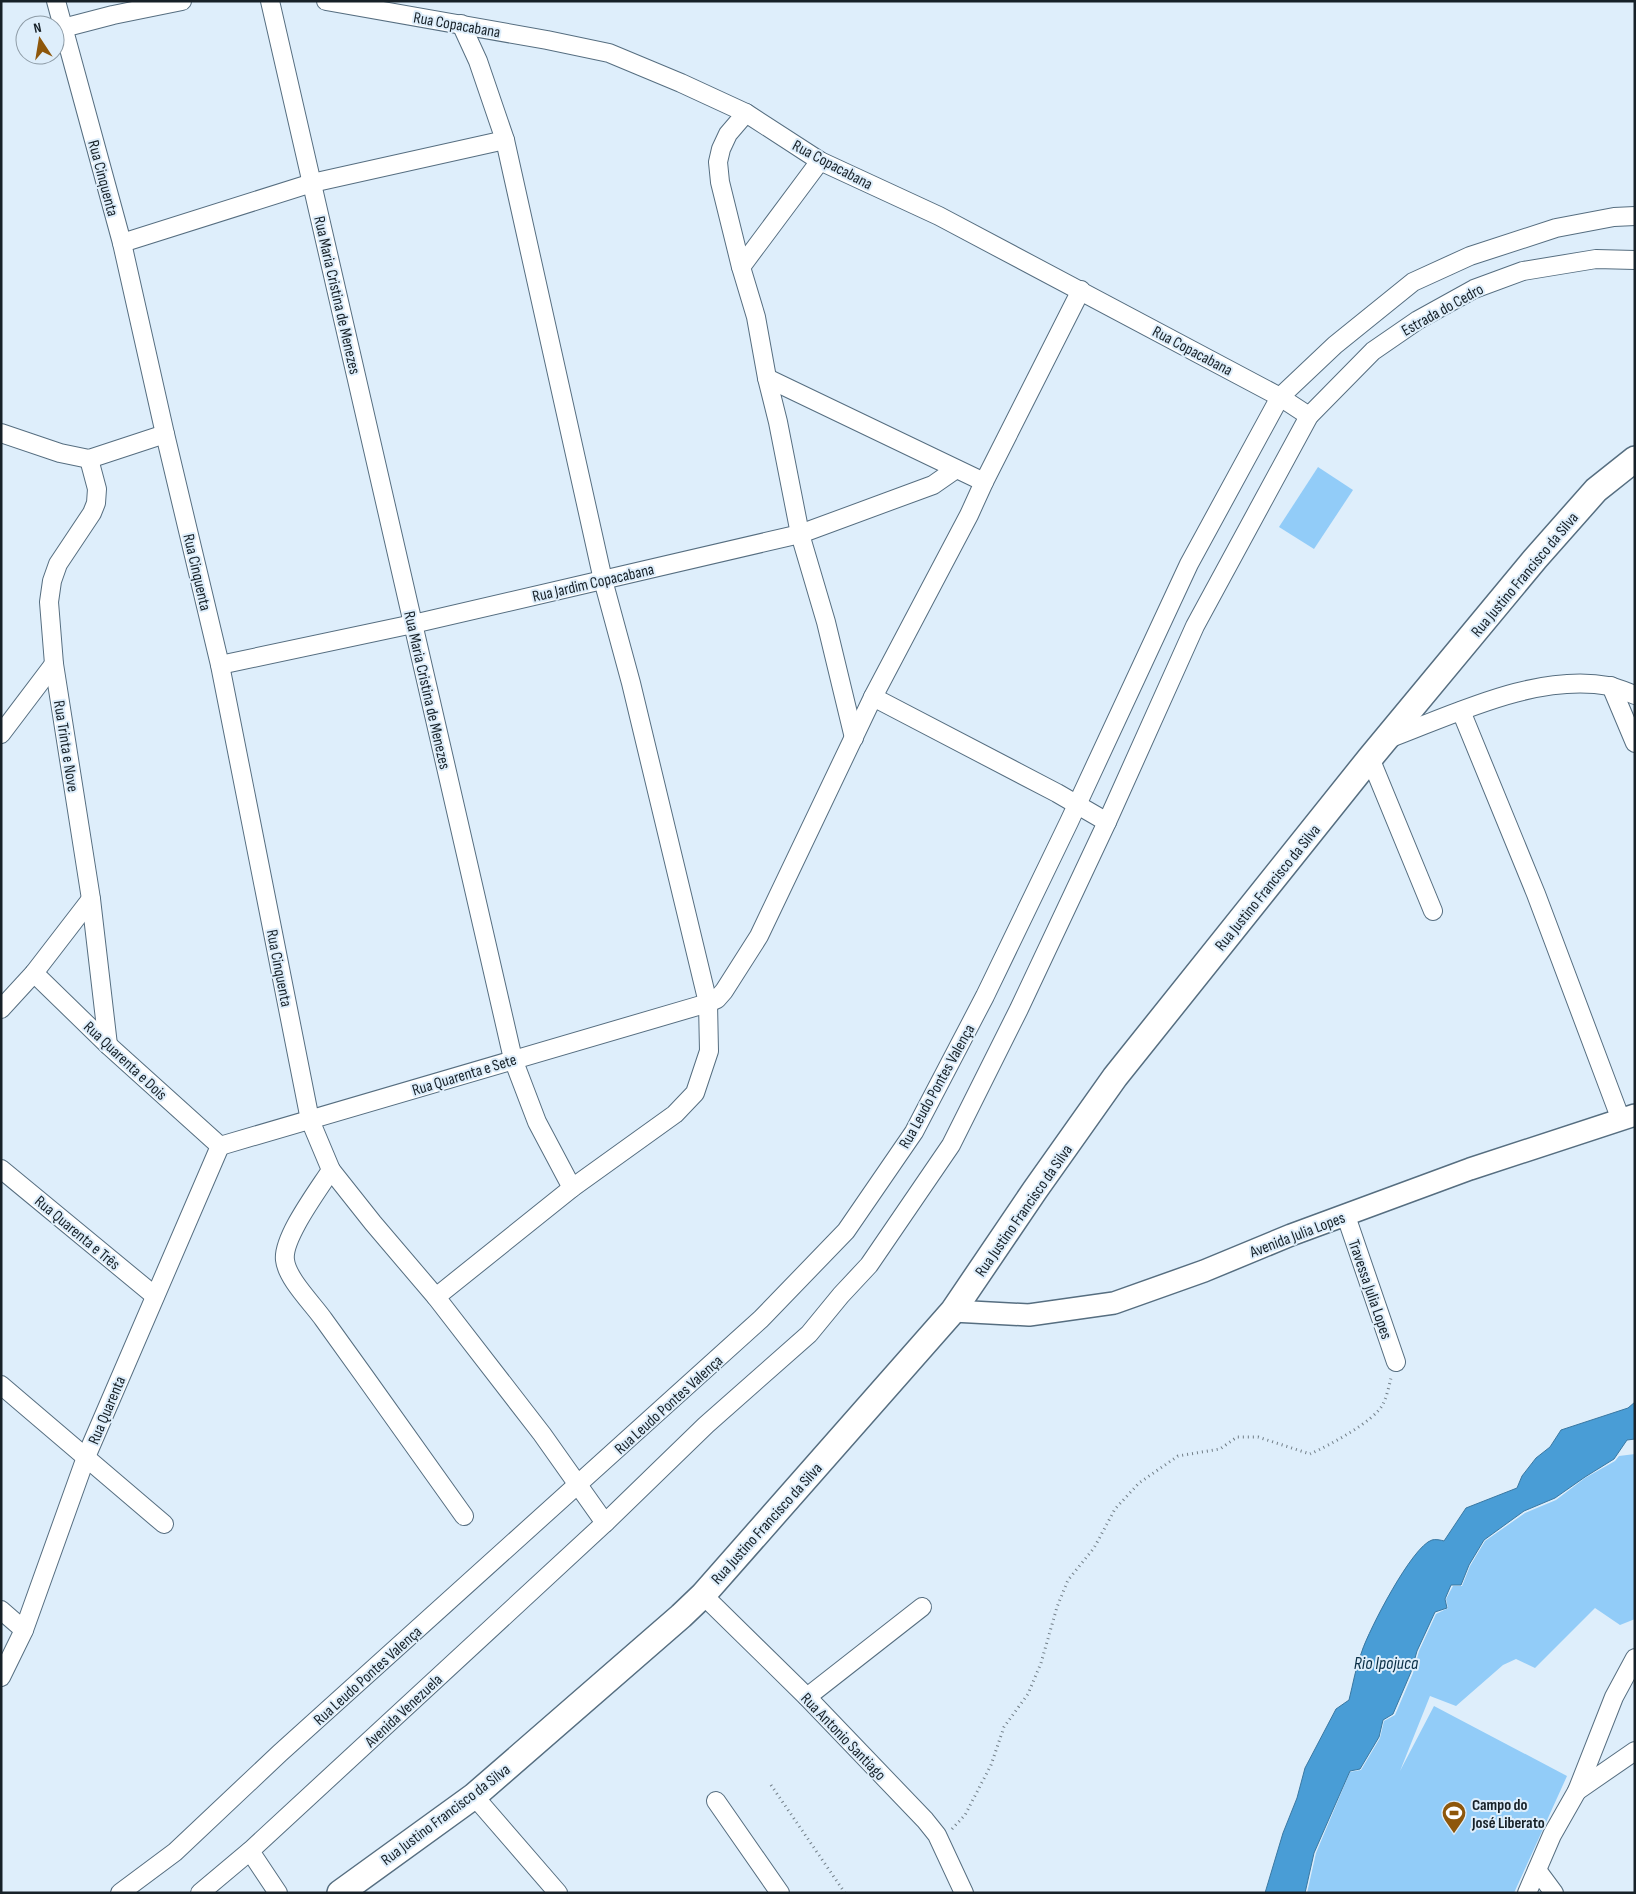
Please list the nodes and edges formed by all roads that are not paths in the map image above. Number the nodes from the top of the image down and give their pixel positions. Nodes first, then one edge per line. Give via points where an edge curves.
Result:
1 (56, 1) edge
2 (182, 1) edge
3 (270, 1) edge
4 (326, 1) edge
5 (60, 15) edge
6 (461, 24) junction
7 (65, 27) edge
8 (65, 35) edge
9 (746, 114) junction
10 (505, 140) junction
11 (820, 161) junction
12 (312, 182) junction
13 (1635, 216) edge
14 (122, 243) junction
15 (1635, 260) edge
16 (741, 267) junction
17 (1081, 290) junction
18 (767, 378) junction
19 (1280, 397) junction
20 (1308, 416) junction
21 (1, 433) edge
22 (165, 434) junction
23 (89, 459) junction
24 (1635, 459) edge
25 (956, 469) junction
26 (984, 482) junction
27 (800, 534) junction
28 (603, 580) junction
29 (413, 624) junction
30 (54, 664) junction
31 (220, 665) junction
32 (1611, 686) junction
33 (1635, 695) edge
34 (873, 697) junction
35 (1461, 711) junction
36 (1, 734) edge
37 (854, 738) junction
38 (1635, 743) edge
39 (1378, 749) junction
40 (1077, 804) junction
41 (1107, 822) junction
42 (91, 899) junction
43 (1433, 911) dead end
44 (34, 973) junction
45 (708, 1003) junction
46 (1, 1009) edge
47 (108, 1045) junction
48 (513, 1059) junction
49 (1628, 1117) edge
50 (310, 1120) junction
51 (220, 1146) junction
52 (1, 1168) edge
53 (331, 1170) junction
54 (572, 1188) junction
55 (1346, 1216) junction
56 (155, 1296) junction
57 (436, 1297) junction
58 (953, 1311) junction
59 (1396, 1362) road end
60 (1, 1385) edge
61 (86, 1458) junction
62 (577, 1486) junction
63 (464, 1516) dead end
64 (164, 1524) dead end
65 (605, 1524) junction
66 (703, 1594) junction
67 (922, 1607) dead end
68 (1, 1610) edge
69 (24, 1630) junction
70 (1635, 1658) edge
71 (1, 1677) edge
72 (806, 1697) junction
73 (1635, 1751) edge
74 (1577, 1792) junction
75 (474, 1796) junction
76 (716, 1800) dead end
77 (250, 1852) junction
78 (1537, 1870) junction
79 (120, 1893) edge
80 (200, 1893) edge
81 (278, 1893) edge
82 (340, 1893) edge
83 (558, 1893) edge
84 (780, 1893) edge
85 (964, 1893) edge
86 (1527, 1893) edge
87 (1554, 1893) edge

1 - 5 street, Rua Cinquenta
2 - 7 street
3 - 12 street, Rua Maria Cristina de Menezes
4 - 6 street, Rua Copacabana
6 - 9 street, Rua Copacabana via 609,53
6 - 10 street
8 - 14 street, Rua Cinquenta
9 - 11 street, Rua Copacabana
9 - 16 street via 728,134 718,162
10 - 12 street
10 - 28 street
11 - 16 street
11 - 17 street, Rua Copacabana via 940,216
12 - 14 street
12 - 29 street, Rua Maria Cristina de Menezes
13 - 19 street, Rua Leudo Pontes Valença via 1556,228 1470,256 1413,282 1335,345
14 - 22 street, Rua Cinquenta
15 - 20 street, Estrada do Cedro via 1596,259 1523,271 1474,290 1418,320 1373,350
16 - 18 street via 756,317
17 - 19 street, Rua Copacabana
17 - 26 street
18 - 25 street
18 - 27 street
19 - 20 street, Rua Copacabana
19 - 40 street, Rua Leudo Pontes Valença via 1189,564
20 - 41 street via 1195,626
21 - 23 street
22 - 23 street
22 - 31 street, Rua Cinquenta
23 - 30 street, Rua Trinta e Nove via 97,489 96,503 92,514 68,547 52,581 49,602
24 - 39 main road, Rua Justino Francisco da Silva via 1596,490
25 - 26 street
25 - 27 street, Rua Jardim Copacabana via 933,485
26 - 34 street
27 - 28 street, Rua Jardim Copacabana
27 - 37 street via 826,622
28 - 29 street, Rua Jardim Copacabana
28 - 45 street
29 - 31 street, Rua Jardim Copacabana
29 - 48 street, Rua Maria Cristina de Menezes
30 - 36 street
30 - 42 street, Rua Trinta e Nove
31 - 50 street, Rua Cinquenta
32 - 33 street
32 - 35 street via 1543,687 1503,696
32 - 38 street
34 - 37 street
34 - 40 street
35 - 39 street
35 - 49 street
37 - 45 street via 759,936 724,991
39 - 43 street
39 - 58 main road, Rua Justino Francisco da Silva via 1115,1078
40 - 41 street
40 - 62 street, Rua Leudo Pontes Valença via 985,996 914,1132 846,1231 761,1319
41 - 65 street via 952,1145 869,1265 809,1334 706,1425
42 - 44 street
42 - 47 street, Rua Trinta e Nove
44 - 46 street
44 - 47 street, Rua Quarenta e Dois
45 - 48 street, Rua Quarenta e Sete
45 - 54 street via 709,1051 695,1093 675,1114
47 - 51 street, Rua Quarenta e Dois
48 - 50 street, Rua Quarenta e Sete
48 - 54 street, Rua Maria Cristina de Menezes via 537,1122
49 - 55 street, Avenida Julia Lopes via 1470,1169
50 - 51 street, Rua Quarenta e Sete
50 - 53 street, Rua Cinquenta
51 - 56 street, Rua Quarenta
52 - 56 street, Rua Quarenta e Três
53 - 57 street, Rua Cinquenta
53 - 63 street via 293,1231 285,1254 289,1274
54 - 57 street
55 - 58 street, Avenida Julia Lopes via 1114,1303 1028,1315
55 - 59 street, Travessa Julia Lopes
56 - 61 street, Rua Quarenta
57 - 62 street, Rua Cinquenta via 542,1434
58 - 66 main road, Rua Justino Francisco da Silva
60 - 61 street
61 - 64 street
61 - 69 street, Rua Quarenta
62 - 65 street, Rua Cinquenta
62 - 79 street, Rua Leudo Pontes Valença via 280,1753 175,1852
65 - 77 street, Avenida Venezuela
66 - 72 street, Rua Antonio Santiago
66 - 75 main road, Rua Justino Francisco da Silva
67 - 72 street
68 - 69 street
69 - 71 street, Rua Quarenta
70 - 74 street via 1614,1697
72 - 85 street, Rua Antonio Santiago via 937,1835
73 - 74 street
74 - 78 street via 1552,1835
75 - 82 main road, Rua Justino Francisco da Silva
75 - 83 street
76 - 84 street
77 - 80 street, Avenida Venezuela
77 - 81 street
78 - 86 street
78 - 87 street

